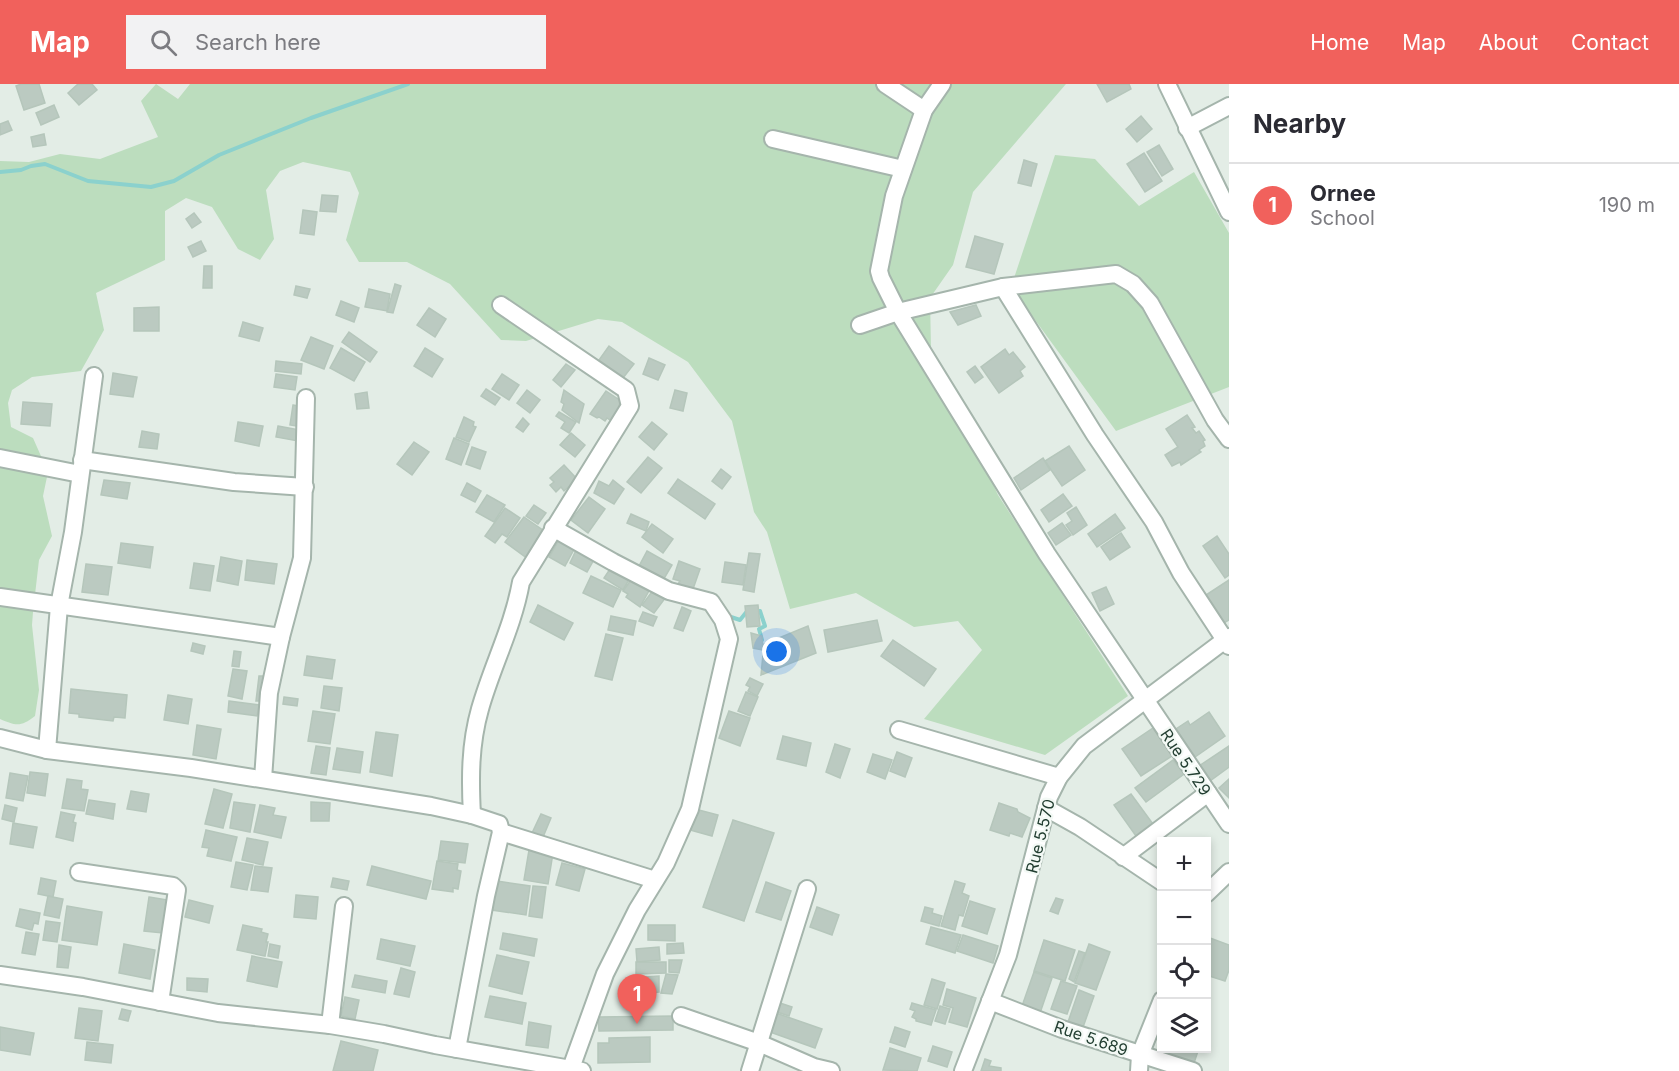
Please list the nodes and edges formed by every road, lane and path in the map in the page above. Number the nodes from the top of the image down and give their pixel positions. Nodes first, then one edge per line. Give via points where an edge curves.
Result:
1 (885, 84) edge
2 (942, 84) edge
3 (1167, 84) edge
4 (1229, 106) edge
5 (924, 110) junction
6 (1187, 128) junction
7 (773, 139) dead end
8 (903, 169) junction
9 (1229, 212) edge
10 (1003, 287) junction
11 (501, 305) dead end
12 (898, 312) junction
13 (860, 325) dead end
14 (93, 376) dead end
15 (306, 398) dead end
16 (1229, 439) edge
17 (0, 458) edge
18 (81, 467) junction
19 (305, 487) junction
20 (553, 528) junction
21 (0, 597) edge
22 (59, 606) junction
23 (281, 637) junction
24 (1228, 641) edge
25 (1144, 700) junction
26 (899, 730) dead end
27 (0, 738) edge
28 (47, 750) junction
29 (1059, 777) junction
30 (263, 779) junction
31 (1208, 793) junction
32 (1046, 808) junction
33 (472, 815) junction
34 (1229, 824) edge
35 (501, 832) junction
36 (1123, 857) junction
37 (79, 872) dead end
38 (1229, 872) edge
39 (1157, 879) edge
40 (655, 880) junction
41 (807, 890) dead end
42 (1209, 891) edge
43 (344, 906) dead end
44 (0, 975) edge
45 (990, 1001) junction
46 (160, 1002) junction
47 (1157, 1012) edge
48 (681, 1016) dead end
49 (330, 1025) junction
50 (759, 1043) junction
51 (457, 1049) junction
52 (1140, 1063) edge
53 (574, 1070) edge
54 (750, 1071) edge
55 (831, 1071) edge
56 (963, 1071) edge
57 (1193, 1071) edge

1 - 5 street
2 - 5 street, Rue 5.729
3 - 6 street
4 - 6 street
5 - 8 street, Rue 5.729
6 - 9 street
7 - 8 street
8 - 12 street, Rue 5.729 via 879,270
10 - 12 street
10 - 16 street via 1116,274 1133,284 1150,303
10 - 24 street via 1154,522 1181,573
11 - 20 street via 626,390 629,397 630,406
12 - 13 street
12 - 25 street, Rue 5.729 via 1047,554
14 - 18 street
15 - 19 street
17 - 18 street
18 - 19 street
18 - 22 street
19 - 23 street via 302,558
20 - 33 street via 521,582 515,612 480,709 471,758
20 - 40 street via 669,591 711,602 729,639 690,809
21 - 22 street
22 - 23 street
22 - 28 street
23 - 30 street via 269,693
24 - 25 street, Rue 5.570
25 - 29 street, Rue 5.570 via 1084,746
25 - 31 street, Rue 5.729
26 - 29 street
27 - 28 street
28 - 30 street
29 - 32 street, Rue 5.570
30 - 33 street
31 - 34 street, Rue 5.729
31 - 36 street
32 - 36 street
32 - 45 street, Rue 5.570 via 1008,955
33 - 35 street via 499,824
35 - 40 street
35 - 51 street
36 - 39 street
37 - 46 street via 173,886 177,890
38 - 42 street
40 - 53 street via 605,974
41 - 50 street
43 - 49 street
44 - 46 street
45 - 52 street, Rue 5.689
45 - 56 street, Rue 5.570
46 - 49 street via 218,1013
47 - 52 street
48 - 50 street
49 - 51 street
50 - 54 street
50 - 55 street
51 - 53 street
52 - 57 street, Rue 5.689

